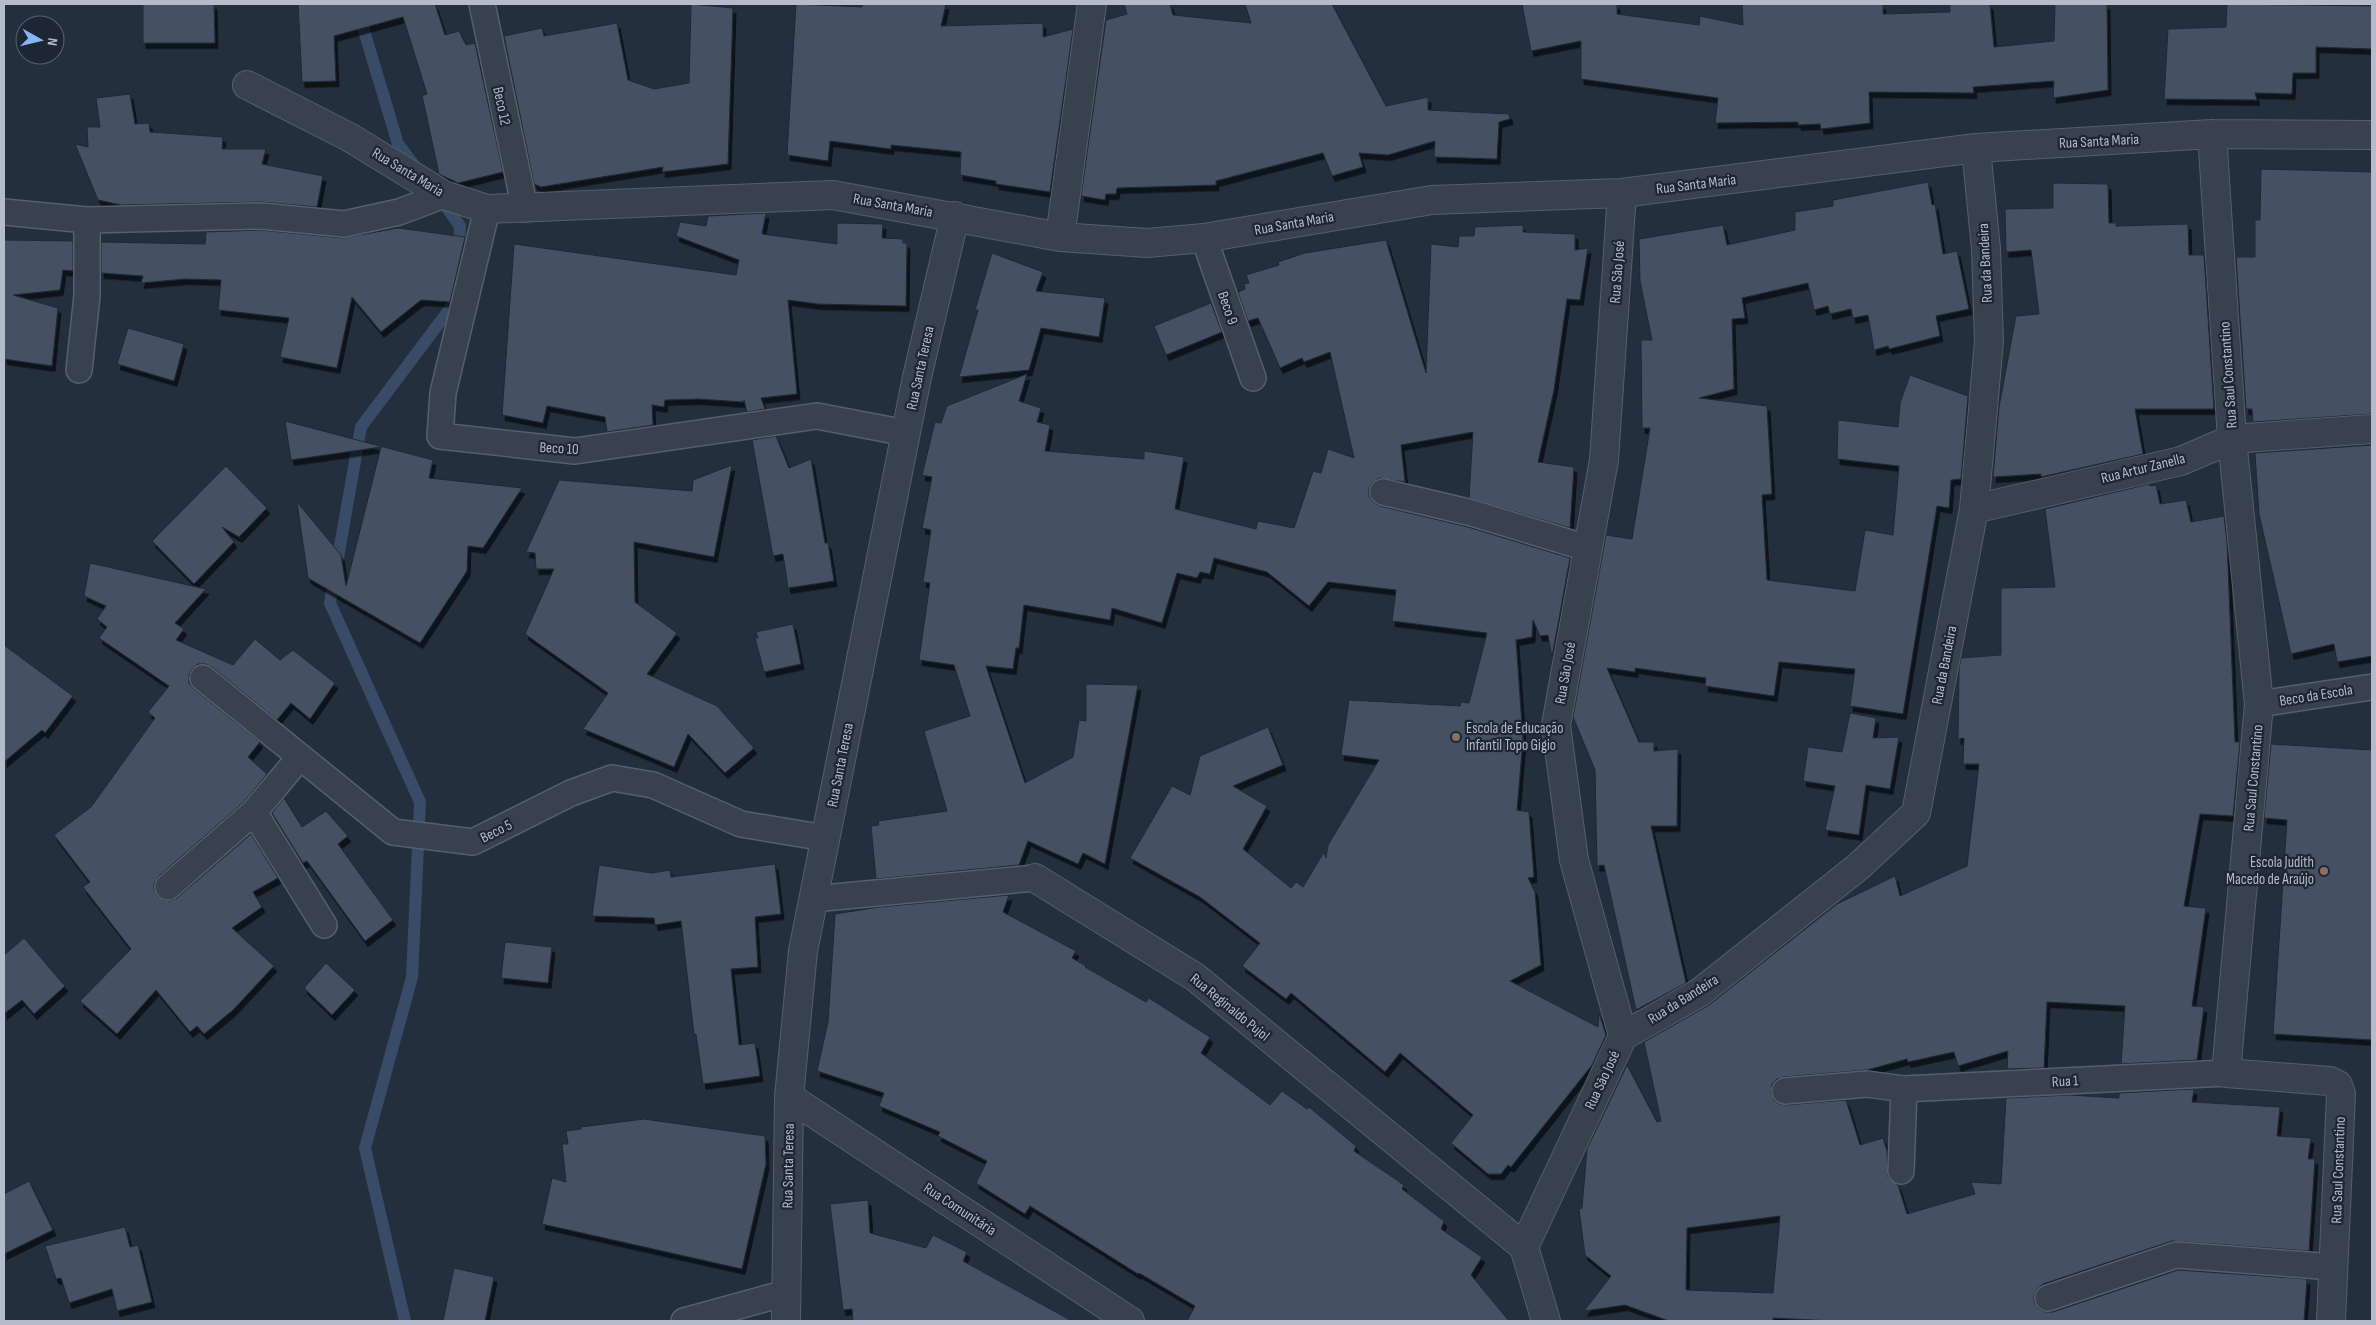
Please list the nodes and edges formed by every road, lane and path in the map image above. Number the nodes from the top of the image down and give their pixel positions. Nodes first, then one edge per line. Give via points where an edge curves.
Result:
1 (482, 4) edge
2 (1092, 4) edge
3 (247, 85) dead end
4 (2212, 134) junction
5 (2372, 135) edge
6 (1976, 148) junction
7 (1622, 194) junction
8 (444, 195) junction
9 (487, 209) junction
10 (525, 209) junction
11 (4, 212) edge
12 (955, 216) junction
13 (87, 220) junction
14 (1060, 236) junction
15 (1204, 238) junction
16 (79, 370) dead end
17 (1253, 378) dead end
18 (2372, 428) edge
19 (906, 433) junction
20 (2232, 439) junction
21 (1383, 492) dead end
22 (1974, 509) junction
23 (1588, 548) junction
24 (203, 678) dead end
25 (2372, 687) edge
26 (2259, 704) junction
27 (300, 757) junction
28 (254, 812) junction
29 (825, 838) junction
30 (1034, 878) joint
31 (168, 887) dead end
32 (813, 898) junction
33 (324, 925) dead end
34 (1623, 1036) junction
35 (2226, 1073) junction
36 (1904, 1089) junction
37 (1785, 1091) dead end
38 (789, 1096) junction
39 (1901, 1171) dead end
40 (1524, 1247) junction
41 (2334, 1267) junction
42 (786, 1293) junction
43 (2048, 1298) dead end
44 (684, 1321) edge
45 (786, 1321) edge
46 (1130, 1321) edge
47 (1546, 1321) edge
48 (2331, 1321) edge

1 - 10 lane, Beco 12
2 - 14 street
3 - 8 street, Rua Santa Maria via 349,137
4 - 5 street, Rua Santa Maria
4 - 6 street, Rua Santa Maria
4 - 20 street, Rua Saul Constantino
6 - 7 street, Rua Santa Maria
6 - 22 street, Rua da Bandeira via 1986,249 1989,341
7 - 15 street, Rua Santa Maria via 1432,200
7 - 23 street, Rua São José via 1604,460
8 - 9 street, Rua Santa Maria
8 - 13 lane via 399,212 344,224 260,216
9 - 10 street, Rua Santa Maria
9 - 19 lane, Beco 10 via 443,393 440,436 575,451 817,416
10 - 12 street, Rua Santa Maria via 833,195
11 - 13 lane
12 - 14 street, Rua Santa Maria
12 - 19 street, Rua Santa Teresa
13 - 16 lane via 87,296
14 - 15 street, Rua Santa Maria via 1147,243
15 - 17 lane, Beco 9
18 - 20 street, Rua Artur Zanella
19 - 29 street, Rua Santa Teresa
20 - 22 street, Rua Artur Zanella via 2181,461
20 - 26 street, Rua Saul Constantino
21 - 23 lane via 1472,513
22 - 34 street, Rua da Bandeira via 1916,813 1858,867 1699,993
23 - 34 street, Rua São José via 1556,725 1574,860
24 - 27 lane, Beco 5
25 - 26 lane, Beco da Escola
26 - 35 street, Rua Saul Constantino
27 - 28 lane
27 - 29 lane, Beco 5 via 393,832 473,842 571,792 612,778 653,784 740,824
28 - 31 lane
28 - 33 lane
29 - 32 street, Rua Santa Teresa
30 - 32 lane, Rua Reginaldo Pujol
30 - 40 street, Rua Reginaldo Pujol via 1195,977
32 - 38 street, Rua Santa Teresa via 803,951
34 - 40 street, Rua São José
35 - 36 lane, Rua 1
35 - 41 street, Rua Saul Constantino via 2330,1081 2338,1085 2341,1094
36 - 37 lane, Rua 1 via 1867,1084
36 - 39 lane
38 - 42 street, Rua Santa Teresa
38 - 46 street, Rua Comunitária
40 - 47 street
41 - 43 lane via 2176,1255
41 - 48 street, Rua Saul Constantino
42 - 44 lane
42 - 45 street, Rua Santa Teresa

